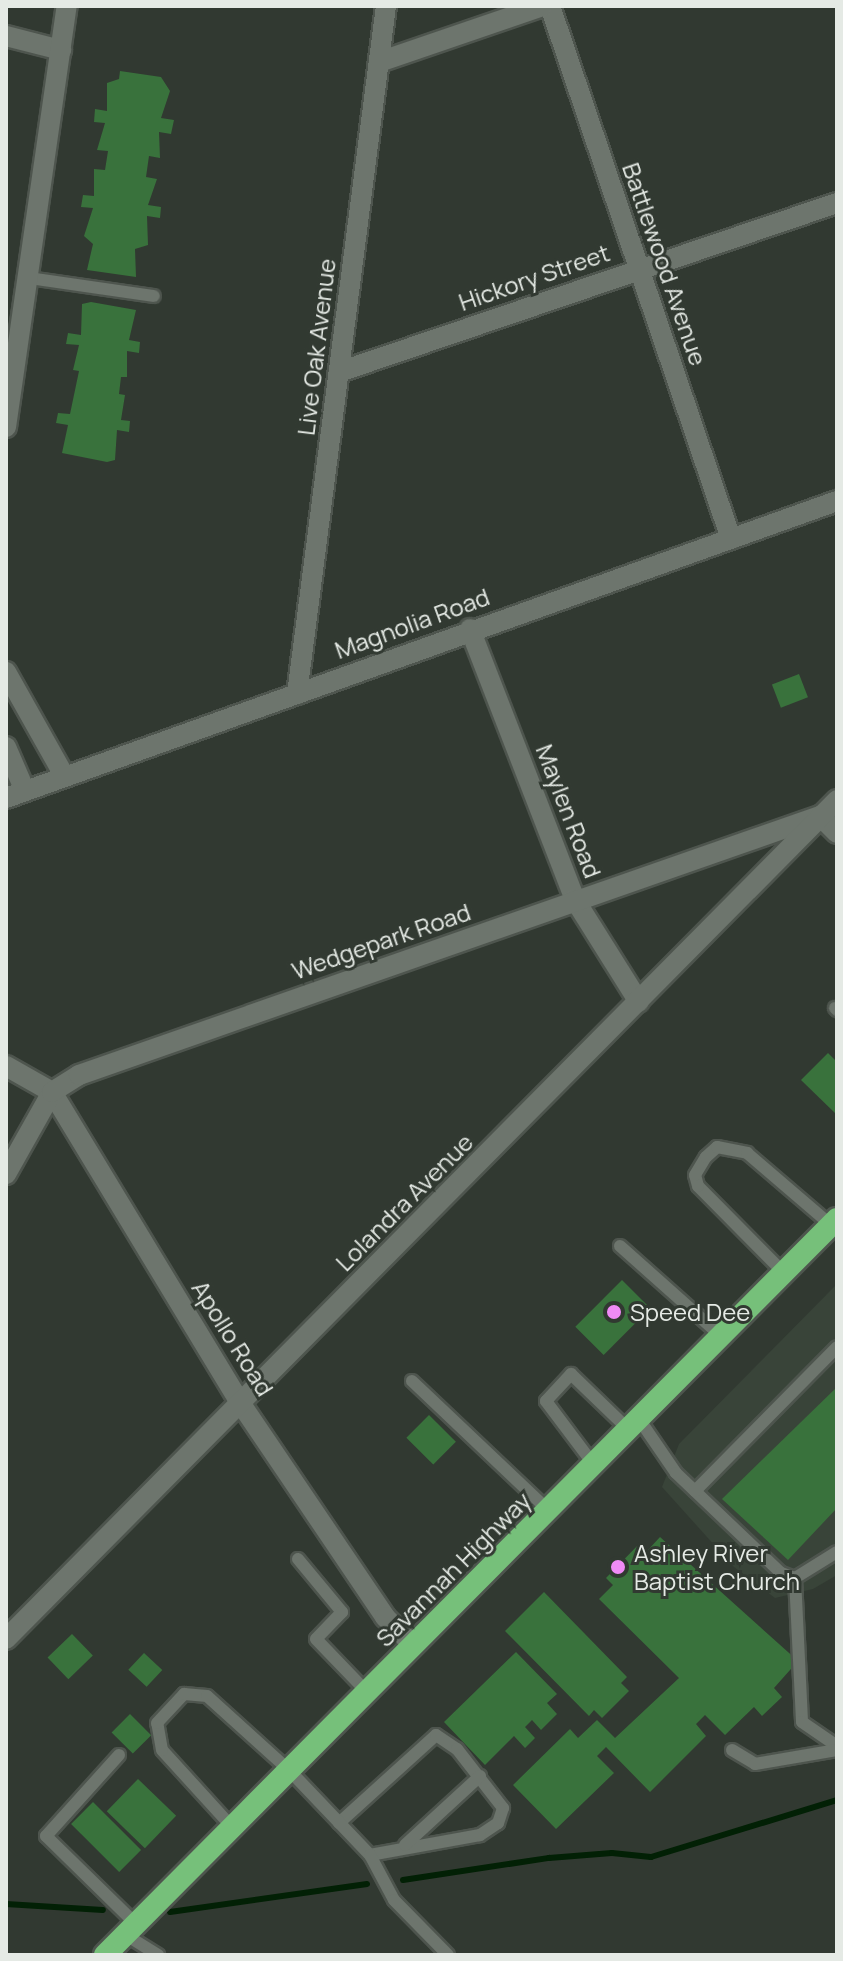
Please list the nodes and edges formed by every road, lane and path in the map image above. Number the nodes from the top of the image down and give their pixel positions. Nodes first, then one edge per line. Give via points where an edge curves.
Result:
1 (67, 6) edge
2 (386, 6) edge
3 (543, 6) edge
4 (550, 6) edge
5 (6, 36) edge
6 (61, 50) junction
7 (379, 62) junction
8 (837, 203) edge
9 (639, 269) junction
10 (29, 278) junction
11 (154, 296) dead end
12 (339, 372) junction
13 (6, 427) edge
14 (837, 501) edge
15 (731, 539) junction
16 (470, 629) junction
17 (9, 684) edge
18 (297, 694) junction
19 (6, 747) edge
20 (65, 777) junction
21 (16, 795) edge
22 (837, 800) edge
23 (820, 816) junction
24 (837, 833) edge
25 (575, 900) junction
26 (639, 1002) junction
27 (6, 1066) edge
28 (52, 1092) junction
29 (6, 1174) edge
30 (834, 1222) edge
31 (620, 1246) dead end
32 (784, 1273) junction
33 (721, 1336) junction
34 (837, 1347) edge
35 (412, 1381) dead end
36 (241, 1404) junction
37 (634, 1424) junction
38 (594, 1465) junction
39 (695, 1491) junction
40 (548, 1510) junction
41 (837, 1552) edge
42 (298, 1559) dead end
43 (795, 1578) junction
44 (6, 1639) edge
45 (413, 1645) junction
46 (367, 1692) junction
47 (837, 1748) edge
48 (732, 1750) dead end
49 (119, 1755) dead end
50 (290, 1771) junction
51 (480, 1776) junction
52 (339, 1823) junction
53 (233, 1828) junction
54 (405, 1845) junction
55 (370, 1855) junction
56 (131, 1930) junction
57 (105, 1955) edge
58 (158, 1955) edge
59 (448, 1955) edge

1 - 6 street
2 - 7 street, Live Oak Avenue
3 - 7 street
4 - 9 street, Battlewood Avenue
5 - 6 street
6 - 10 street
7 - 12 street, Live Oak Avenue
8 - 9 street, Hickory Street
9 - 12 street, Hickory Street
9 - 15 street, Battlewood Avenue
10 - 11 lane
10 - 13 street
12 - 18 street, Live Oak Avenue
14 - 15 street, Magnolia Road
15 - 16 street, Magnolia Road
16 - 18 street, Magnolia Road
16 - 25 street, Maylen Road
17 - 20 street
18 - 20 street, Magnolia Road
19 - 21 street
20 - 21 street, Magnolia Road
22 - 23 street, Lolandra Avenue
23 - 24 street
23 - 25 street, Wedgepark Road
23 - 26 street, Lolandra Avenue
25 - 26 street, Maylen Road
25 - 28 street, Wedgepark Road via 79,1075
26 - 36 street, Lolandra Avenue
27 - 28 street, Apollo Road
28 - 29 street
28 - 36 street, Apollo Road
30 - 32 highway, Savannah Highway
30 - 32 lane via 747,1153 717,1147 706,1157 695,1175 698,1186
31 - 33 lane
32 - 33 highway, Savannah Highway
33 - 37 highway, Savannah Highway
34 - 39 lane
35 - 40 lane
36 - 44 street, Lolandra Avenue
36 - 45 street, Apollo Road via 385,1617
37 - 38 highway, Savannah Highway
37 - 38 lane via 571,1374 546,1401
37 - 39 lane
38 - 40 highway, Savannah Highway
39 - 43 lane via 781,1573
40 - 45 highway, Savannah Highway
41 - 43 lane
42 - 46 lane via 342,1612 316,1639
43 - 47 lane via 802,1722
45 - 46 highway, Savannah Highway
46 - 50 highway, Savannah Highway
47 - 48 lane via 755,1764
49 - 56 lane via 46,1836
50 - 52 lane
50 - 53 highway, Savannah Highway
50 - 53 lane via 207,1696 184,1694 157,1723 162,1750
51 - 52 lane via 436,1735
51 - 54 lane
51 - 54 lane via 503,1808 493,1829
52 - 55 lane
53 - 56 highway, Savannah Highway
54 - 55 lane
55 - 59 lane via 394,1900
56 - 57 highway, Savannah Highway
56 - 58 lane

